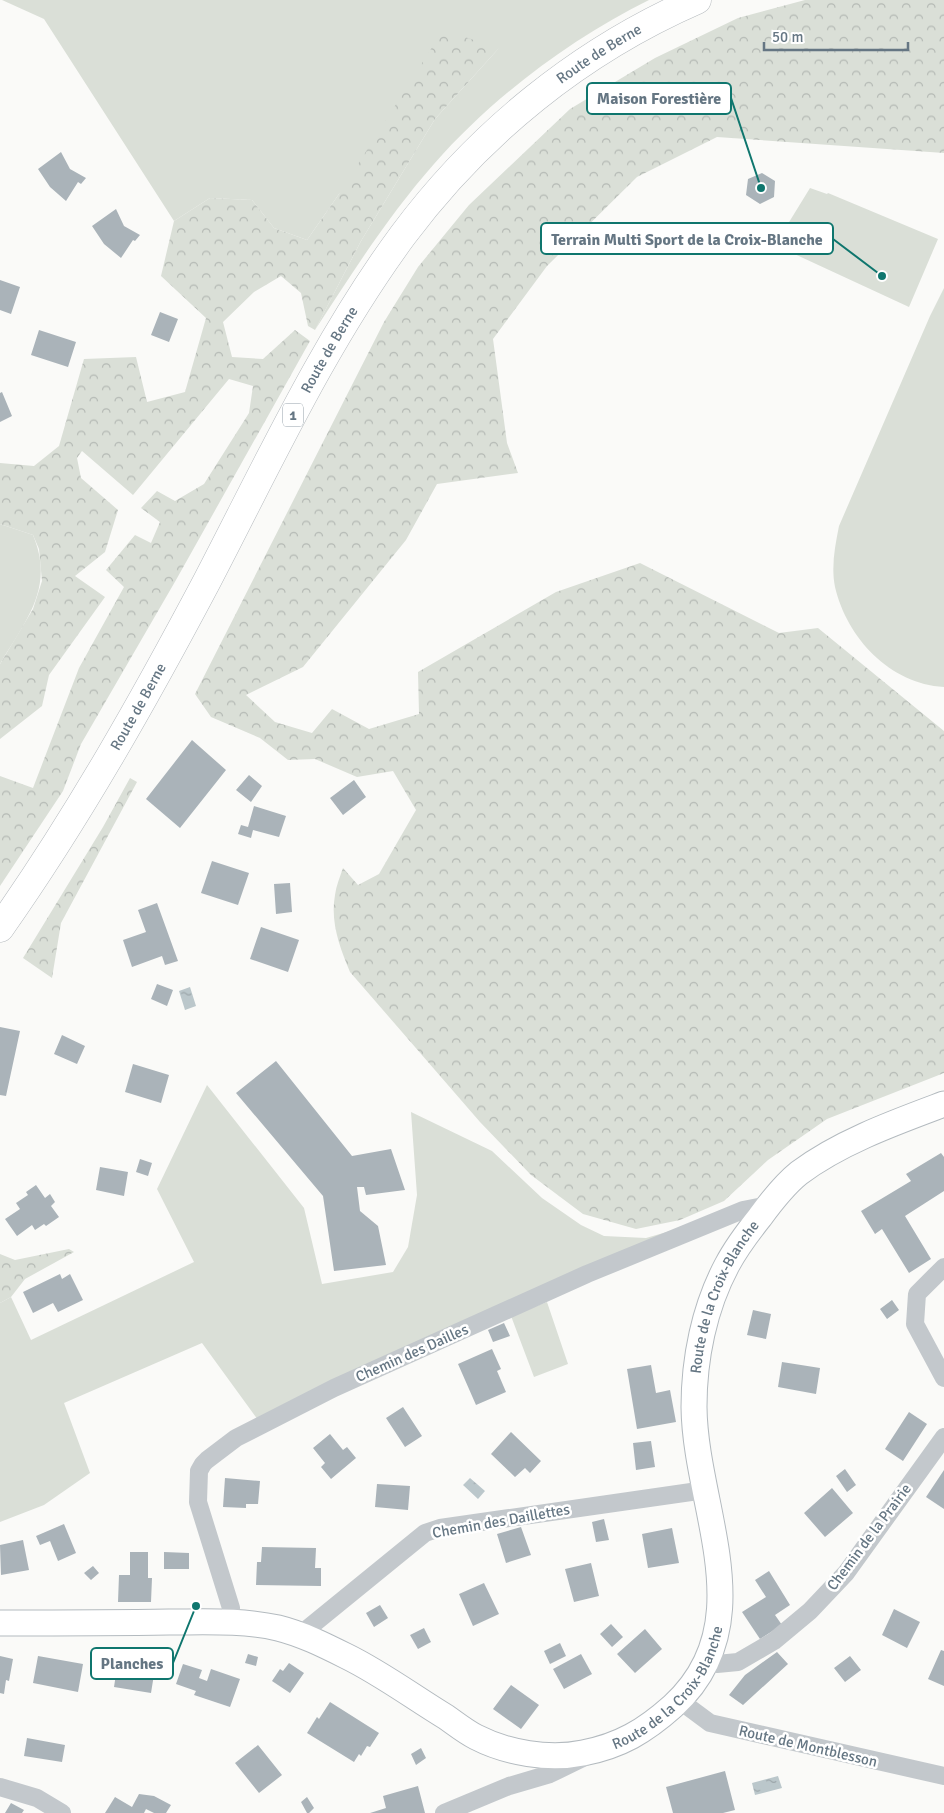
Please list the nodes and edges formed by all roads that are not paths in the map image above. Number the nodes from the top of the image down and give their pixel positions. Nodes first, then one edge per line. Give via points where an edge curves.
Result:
1 (697, 0) edge
2 (0, 928) edge
3 (944, 1104) edge
4 (769, 1205) junction
5 (944, 1267) edge
6 (944, 1378) edge
7 (944, 1437) edge
8 (705, 1490) junction
9 (231, 1608) dead end
10 (0, 1623) edge
11 (301, 1634) junction
12 (706, 1661) junction
13 (679, 1700) junction
14 (598, 1750) junction
15 (944, 1776) edge
16 (0, 1787) edge
17 (62, 1813) edge
18 (444, 1813) edge

1 - 2 main road, Route de Berne / 1 via 604,49 526,105 463,164 404,234 352,310 311,382 158,674 108,762
3 - 4 street, Route de la Croix-Blanche via 886,1126 841,1148 798,1174
4 - 8 street, Route de la Croix-Blanche via 726,1266 708,1308 696,1367 694,1408
4 - 9 street, Chemin des Dailles via 743,1210 587,1274 334,1388 236,1438 203,1464 198,1483 198,1502
5 - 6 street via 917,1294 915,1324
7 - 12 street, Chemin de la Prairie via 846,1573 810,1611 774,1641 738,1662 717,1664
8 - 11 street, Chemin des Daillettes via 440,1528 425,1533
8 - 12 street, Route de la Croix-Blanche via 718,1555 721,1600 714,1643
10 - 11 street, Route de la Croix-Blanche via 241,1624
11 - 14 street, Route de la Croix-Blanche via 350,1658 477,1738 510,1750 553,1756
12 - 13 street, Route de la Croix-Blanche
13 - 14 street, Route de la Croix-Blanche via 632,1737
13 - 15 street, Route de Montblesson via 710,1723
14 - 18 street via 550,1774 509,1786
16 - 17 street via 38,1798

